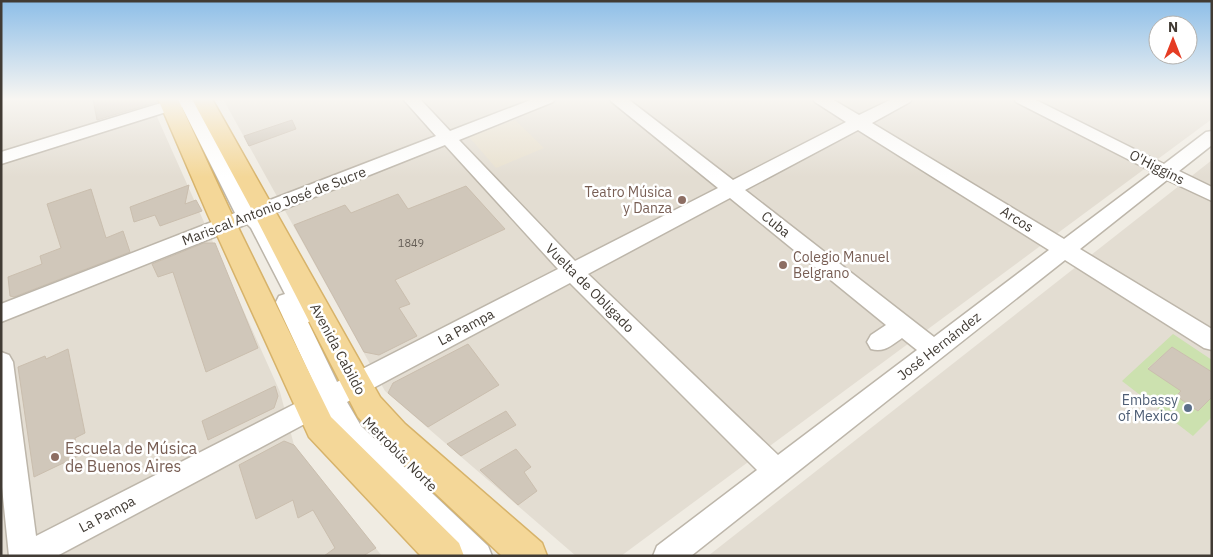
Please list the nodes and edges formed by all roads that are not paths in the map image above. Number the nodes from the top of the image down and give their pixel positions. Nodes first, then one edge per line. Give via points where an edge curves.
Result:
1 (105, 125) edge
2 (196, 125) edge
3 (196, 125) edge
4 (435, 125) edge
5 (480, 125) edge
6 (651, 125) edge
7 (853, 125) edge
8 (864, 125) edge
9 (1073, 125) edge
10 (1212, 136) edge
11 (447, 138) junction
12 (1, 158) edge
13 (1165, 172) junction
14 (732, 189) junction
15 (1212, 195) edge
16 (245, 218) junction
17 (1064, 248) junction
18 (572, 272) junction
19 (1, 313) edge
20 (902, 326) junction
21 (1212, 341) edge
22 (879, 342) dead end
23 (934, 350) junction
24 (1, 362) edge
25 (337, 395) junction
26 (776, 471) junction
27 (26, 556) edge
28 (446, 556) edge
29 (478, 556) edge
30 (506, 556) edge
31 (529, 556) edge
32 (666, 556) edge

1 - 12 street
2 - 16 main road, Avenida Cabildo
3 - 16 main road, Avenida Cabildo
4 - 11 street, Vuelta de Obligado
5 - 11 street, Mariscal Antonio José de Sucre
6 - 14 street, Cuba
7 - 14 street, La Pampa
8 - 17 street, Arcos
9 - 13 street, O'Higgins
10 - 13 street, José Hernández
11 - 16 street, Mariscal Antonio José de Sucre
11 - 18 street, Vuelta de Obligado
13 - 15 street, O'Higgins
13 - 17 street, José Hernández
14 - 18 street, La Pampa
14 - 20 street, Cuba
16 - 19 street, Mariscal Antonio José de Sucre
16 - 25 main road, Avenida Cabildo
16 - 25 main road, Avenida Cabildo
17 - 21 street, Arcos
17 - 23 street, José Hernández
18 - 25 street, La Pampa
18 - 26 street, Vuelta de Obligado
20 - 22 street
20 - 23 street, Cuba
23 - 26 street, José Hernández
24 - 27 street
25 - 27 street, La Pampa
25 - 28 main road, Avenida Cabildo via 320,427
25 - 29 street, Metrobús Norte via 341,415 356,439
25 - 30 street, Metrobús Norte
25 - 31 main road, Avenida Cabildo via 366,402 384,424
26 - 32 street, José Hernández

